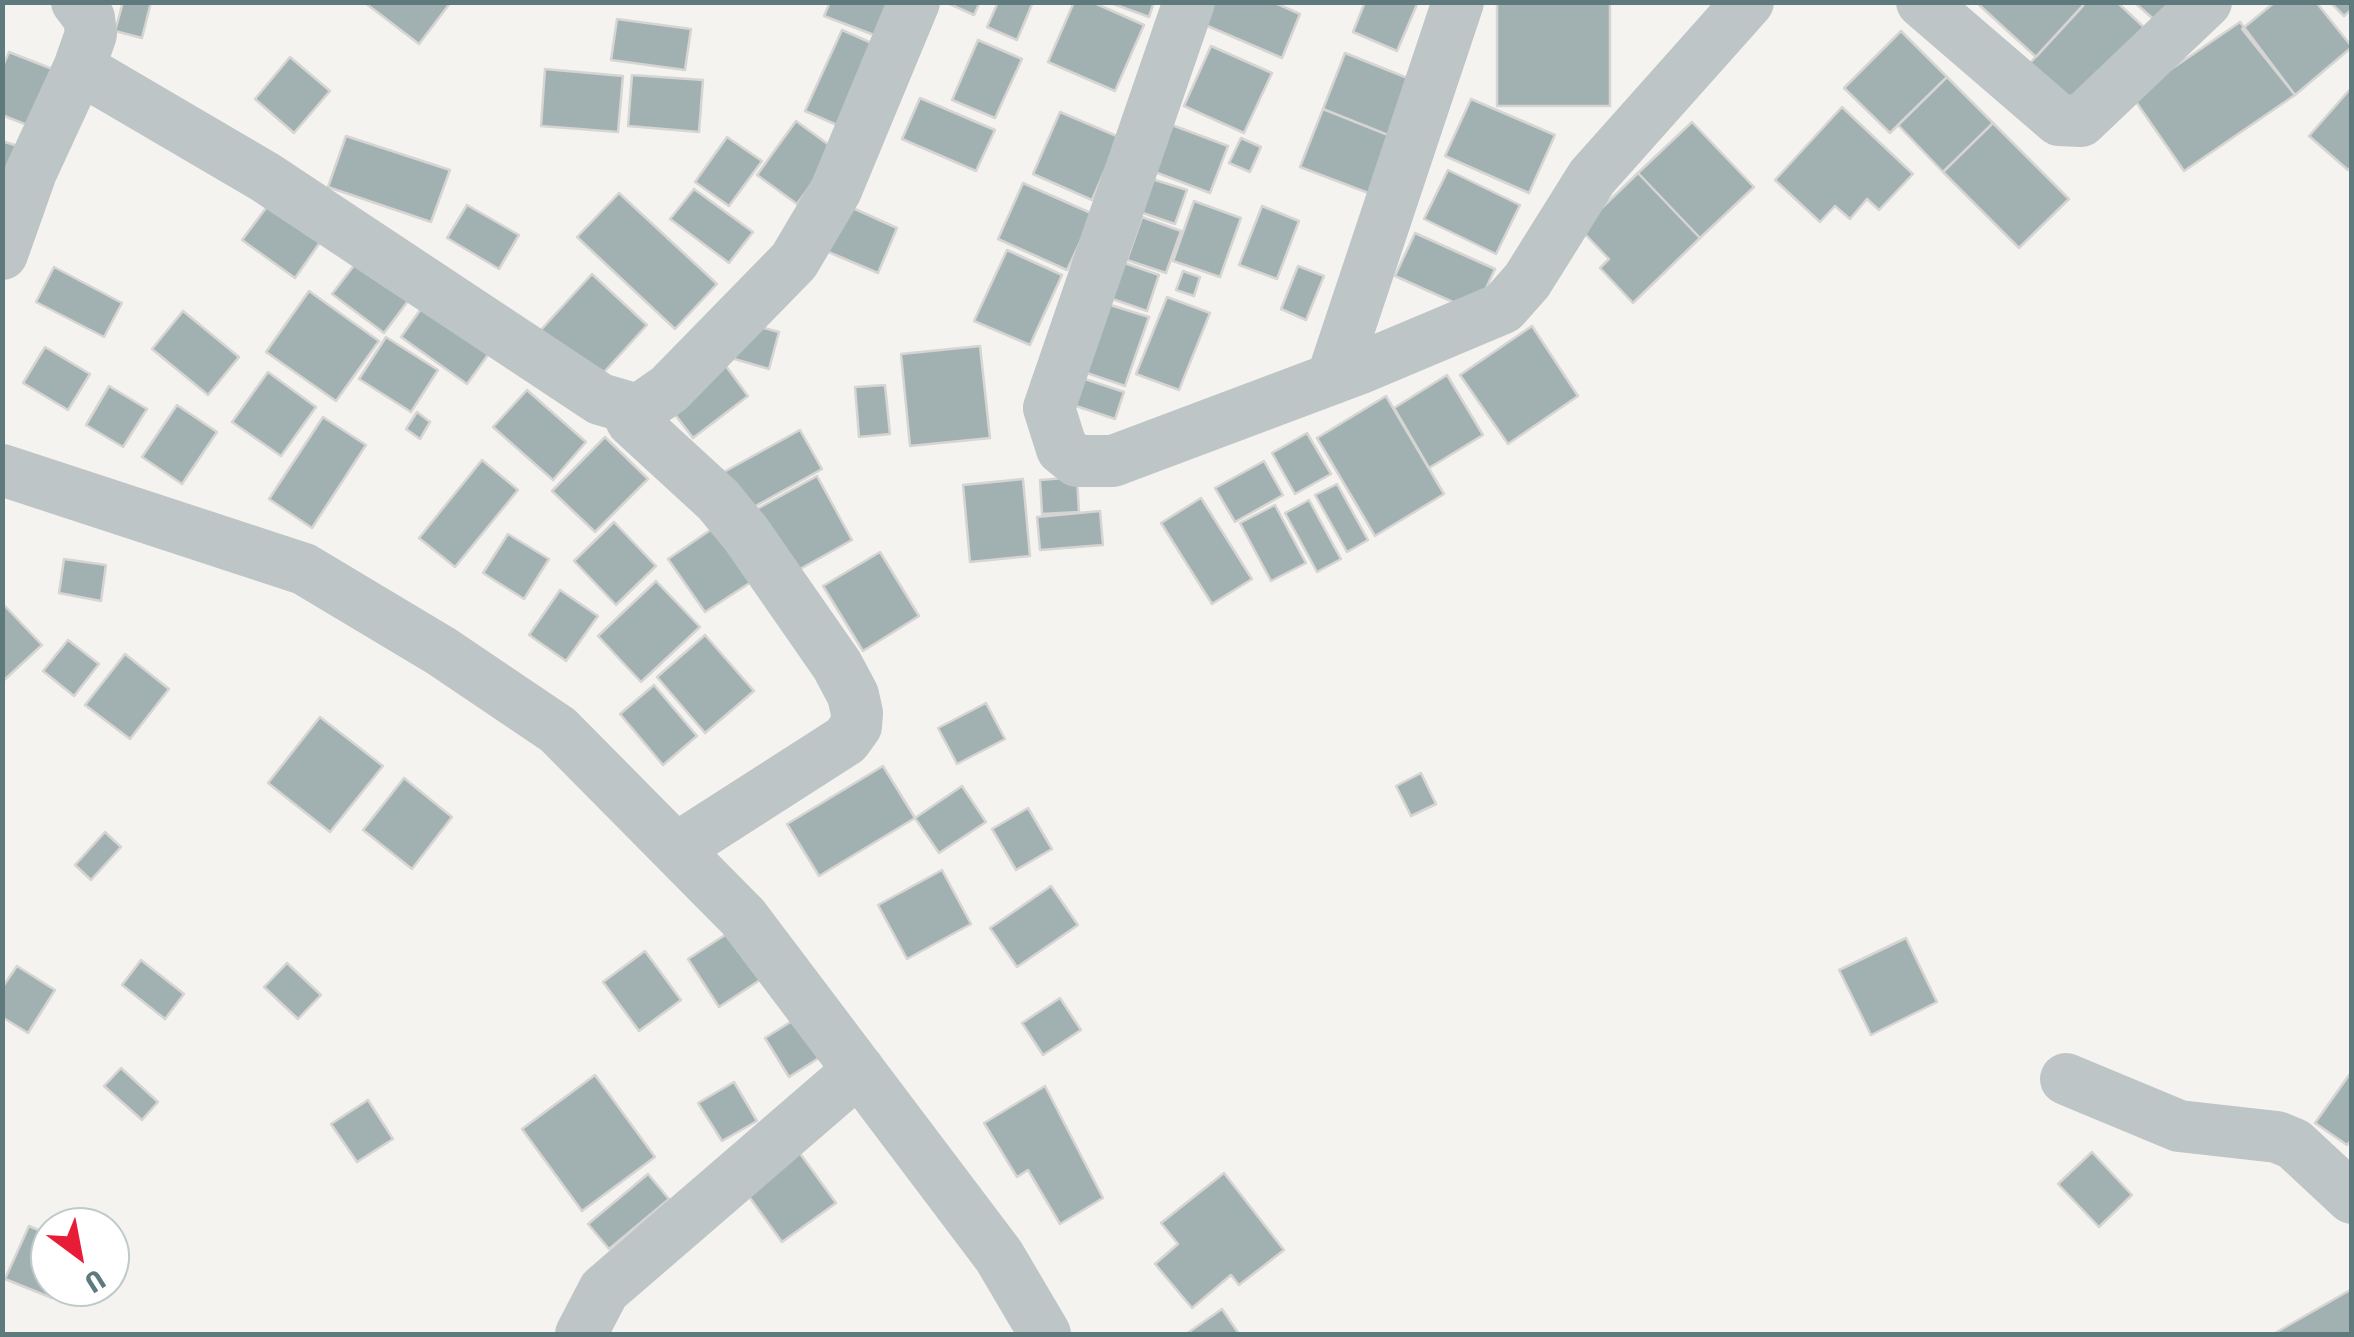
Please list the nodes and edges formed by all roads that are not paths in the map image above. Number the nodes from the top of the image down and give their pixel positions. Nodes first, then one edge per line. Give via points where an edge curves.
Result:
1 (77, 2) edge
2 (914, 2) edge
3 (1189, 2) edge
4 (1458, 2) edge
5 (1922, 2) edge
6 (2206, 2) edge
7 (1741, 4) edge
8 (79, 68) junction
9 (2, 254) edge
10 (1332, 379) junction
11 (625, 406) junction
12 (2, 470) edge
13 (676, 849) junction
14 (859, 1070) junction
15 (2066, 1078) dead end
16 (2352, 1198) edge
17 (581, 1334) edge
18 (1044, 1334) edge

1 - 8 street via 91,34
2 - 11 street via 836,190 794,261 656,400
3 - 10 street via 1049,408 1053,432 1078,462 1113,461
4 - 10 street
5 - 6 street via 2046,111 2059,120 2081,121
7 - 10 street via 1592,177 1503,308
8 - 9 street
8 - 11 street via 266,177 600,399
11 - 13 street via 632,421 746,534 836,665 857,713 846,740
12 - 13 street via 304,569 558,730
13 - 14 street via 743,918
14 - 17 street via 604,1290
14 - 18 street via 999,1256
15 - 16 street via 2179,1126 2294,1144

